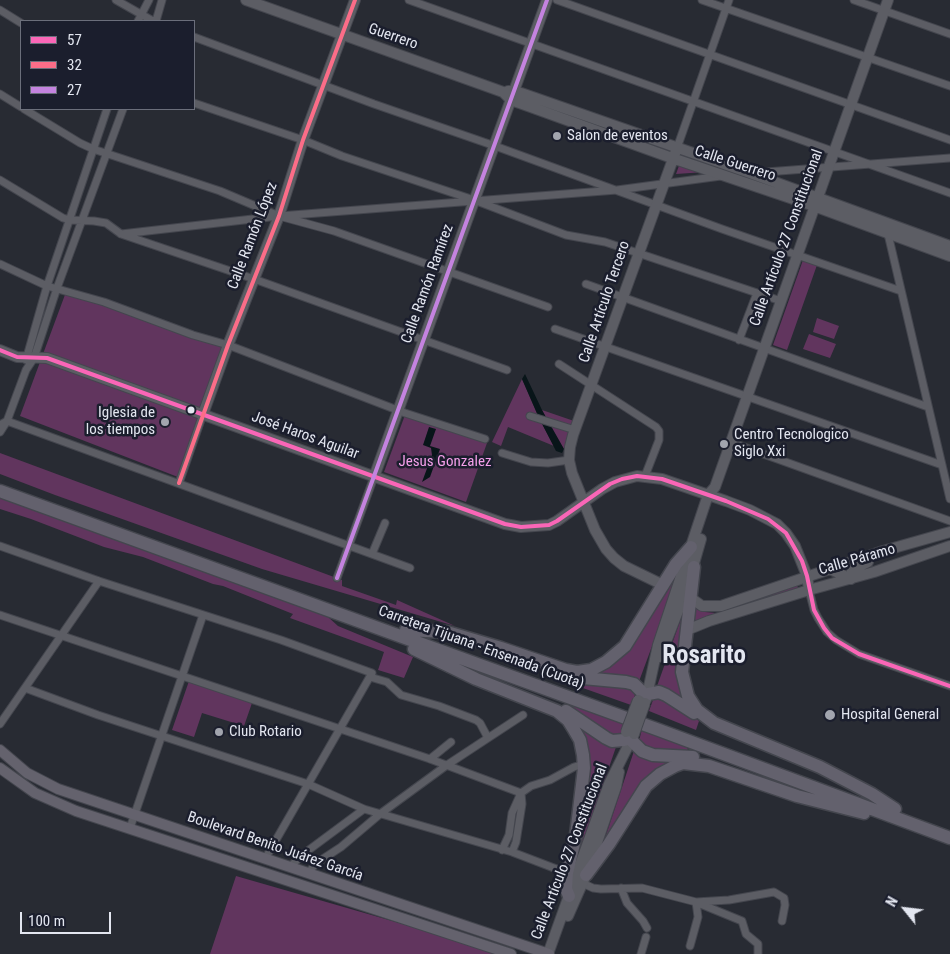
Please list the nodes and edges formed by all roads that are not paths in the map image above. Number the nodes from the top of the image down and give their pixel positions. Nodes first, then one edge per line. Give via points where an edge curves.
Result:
1 (116, 0) edge
2 (149, 0) edge
3 (162, 0) edge
4 (246, 0) edge
5 (355, 0) edge
6 (409, 0) edge
7 (547, 0) edge
8 (557, 0) edge
9 (702, 0) edge
10 (729, 0) edge
11 (854, 0) edge
12 (888, 0) edge
13 (725, 8) junction
14 (0, 10) edge
15 (884, 11) junction
16 (139, 18) edge
17 (154, 20) edge
18 (20, 22) edge
19 (950, 34) edge
20 (343, 36) junction
21 (195, 37) edge
22 (532, 44) junction
23 (709, 54) junction
24 (867, 58) junction
25 (324, 86) junction
26 (950, 86) edge
27 (0, 94) edge
28 (513, 95) junction
29 (692, 101) junction
30 (195, 102) edge
31 (851, 104) junction
32 (20, 106) edge
33 (26, 110) edge
34 (107, 110) edge
35 (123, 110) edge
36 (303, 140) junction
37 (950, 140) edge
38 (495, 146) junction
39 (677, 148) junction
40 (93, 149) junction
41 (834, 151) junction
42 (106, 153) junction
43 (672, 158) junction
44 (950, 158) edge
45 (870, 164) junction
46 (828, 167) junction
47 (750, 173) junction
48 (723, 176) junction
49 (0, 180) edge
50 (663, 183) junction
51 (617, 190) junction
52 (950, 193) edge
53 (474, 200) junction
54 (816, 202) junction
55 (656, 205) junction
56 (279, 216) junction
57 (70, 220) junction
58 (82, 220) junction
59 (121, 234) junction
60 (888, 234) junction
61 (950, 246) edge
62 (638, 252) junction
63 (797, 255) junction
64 (950, 256) edge
65 (0, 264) edge
66 (448, 272) junction
67 (254, 279) junction
68 (586, 284) dead end
69 (47, 286) junction
70 (56, 288) junction
71 (901, 291) junction
72 (757, 293) junction
73 (623, 298) junction
74 (780, 301) junction
75 (548, 307) dead end
76 (555, 329) dead end
77 (423, 340) junction
78 (739, 340) junction
79 (228, 345) junction
80 (606, 346) junction
81 (764, 349) junction
82 (0, 350) edge
83 (29, 358) junction
84 (559, 364) dead end
85 (507, 370) dead end
86 (592, 384) junction
87 (746, 397) junction
88 (928, 407) junction
89 (398, 410) junction
90 (203, 414) junction
91 (530, 416) dead end
92 (3, 423) edge
93 (575, 430) junction
94 (0, 432) edge
95 (485, 439) dead end
96 (730, 442) junction
97 (502, 453) dead end
98 (570, 460) junction
99 (942, 465) junction
100 (645, 476) junction
101 (374, 478) junction
102 (0, 483) edge
103 (179, 483) junction
104 (0, 491) edge
105 (713, 493) junction
106 (950, 499) edge
107 (585, 501) junction
108 (950, 521) edge
109 (385, 524) dead end
110 (950, 532) edge
111 (349, 545) junction
112 (0, 546) edge
113 (950, 546) edge
114 (691, 547) junction
115 (883, 551) junction
116 (372, 554) junction
117 (694, 567) junction
118 (410, 568) dead end
119 (830, 569) junction
120 (808, 576) junction
121 (337, 578) dead end
122 (851, 579) junction
123 (99, 581) junction
124 (663, 585) junction
125 (809, 590) junction
126 (691, 598) junction
127 (0, 615) edge
128 (203, 615) junction
129 (406, 630) junction
130 (687, 630) junction
131 (386, 632) junction
132 (447, 632) junction
133 (61, 634) junction
134 (654, 666) junction
135 (452, 668) junction
136 (371, 675) junction
137 (183, 676) junction
138 (950, 686) edge
139 (25, 688) junction
140 (643, 697) junction
141 (523, 715) dead end
142 (0, 724) edge
143 (340, 730) junction
144 (162, 736) junction
145 (629, 737) junction
146 (488, 738) junction
147 (452, 742) dead end
148 (0, 750) edge
149 (430, 759) junction
150 (620, 761) junction
151 (584, 764) junction
152 (447, 765) junction
153 (820, 767) junction
154 (0, 768) edge
155 (308, 784) junction
156 (521, 793) junction
157 (823, 802) junction
158 (364, 809) junction
159 (894, 813) junction
160 (380, 814) junction
161 (135, 815) junction
162 (130, 828) junction
163 (950, 829) edge
164 (950, 838) edge
165 (502, 850) junction
166 (512, 852) junction
167 (265, 859) junction
168 (290, 867) junction
169 (568, 872) junction
170 (308, 874) junction
171 (584, 879) junction
172 (620, 888) junction
173 (364, 892) junction
174 (569, 896) junction
175 (339, 897) junction
176 (696, 902) junction
177 (782, 921) dead end
178 (647, 928) dead end
179 (646, 937) dead end
180 (690, 946) dead end
181 (511, 954) edge
182 (548, 954) edge
183 (554, 954) edge
184 (641, 954) edge
185 (758, 954) edge

1 - 16 street
2 - 16 street
3 - 17 street
4 - 20 main road, Guerrero
5 - 20 main road, Calle Ramón López
6 - 22 street
7 - 22 main road, Calle Ramón Ramírez
8 - 23 street
9 - 13 street
10 - 13 street, Calle Artículo Tercero
11 - 15 street
12 - 15 main road, Calle Artículo 27 Constitucional
13 - 23 street, Calle Artículo Tercero
13 - 24 street
14 - 18 street
15 - 19 street
15 - 24 main road, Calle Artículo 27 Constitucional
20 - 25 main road, Calle Ramón López
20 - 28 main road, Guerrero
21 - 25 street
22 - 28 main road, Calle Ramón Ramírez
22 - 29 street
23 - 29 street, Calle Artículo Tercero
23 - 31 street
24 - 26 street
24 - 31 main road, Calle Artículo 27 Constitucional
25 - 36 main road, Calle Ramón López
25 - 38 street
27 - 32 street
28 - 38 main road, Calle Ramón Ramírez
28 - 39 main road, Calle Guerrero
28 - 43 main road, Calle Guerrero
29 - 39 street, Calle Artículo Tercero
29 - 41 street
30 - 36 street
31 - 37 street
31 - 41 main road, Calle Artículo 27 Constitucional
33 - 40 street
34 - 40 street
35 - 42 street
36 - 53 street
36 - 56 main road, Calle Ramón López
38 - 51 street
38 - 53 main road, Calle Ramón Ramírez
39 - 43 main road, Calle Artículo Tercero
39 - 47 main road, Calle Guerrero
40 - 42 street
40 - 57 street
41 - 45 street
41 - 46 main road, Calle Artículo 27 Constitucional
42 - 56 street via 220,191
42 - 58 street
43 - 48 main road, Calle Guerrero
43 - 50 main road, Calle Artículo Tercero
44 - 45 street
45 - 46 street
45 - 52 street
46 - 47 street
46 - 54 main road, Calle Artículo 27 Constitucional
47 - 54 main road, Calle Guerrero
48 - 50 street
48 - 54 main road, Calle Guerrero
49 - 57 street
50 - 51 street
50 - 55 main road, Calle Artículo Tercero
51 - 53 street
51 - 55 street
53 - 56 street
53 - 62 street via 566,235
53 - 66 main road, Calle Ramón Ramírez
54 - 60 main road, Calle Guerrero
54 - 61 main road, Calle Guerrero
54 - 63 main road, Calle Artículo 27 Constitucional
55 - 62 main road, Calle Artículo Tercero
55 - 63 street
56 - 59 street
56 - 66 street via 334,231
56 - 67 main road, Calle Ramón López
57 - 58 street
57 - 69 street
58 - 59 street via 106,223
58 - 70 street
59 - 67 street
60 - 64 main road, Calle Guerrero
60 - 71 street
62 - 72 street
62 - 73 main road, Calle Artículo Tercero
63 - 71 street
63 - 74 main road, Calle Artículo 27 Constitucional
65 - 69 street
66 - 75 street
66 - 77 main road, Calle Ramón Ramírez
67 - 77 street
67 - 79 main road, Calle Ramón López
68 - 73 street
69 - 70 street
69 - 83 street
70 - 79 street
70 - 83 street
71 - 88 street
72 - 74 street
72 - 78 street
73 - 78 street
73 - 80 main road, Calle Artículo Tercero
74 - 81 main road, Calle Artículo 27 Constitucional
76 - 80 street
77 - 85 street
77 - 89 main road, Calle Ramón Ramírez
78 - 81 street
79 - 89 street
79 - 90 main road, Calle Ramón López
80 - 86 main road, Calle Artículo Tercero
80 - 87 street
81 - 87 main road, Calle Artículo 27 Constitucional
81 - 88 street
82 - 83 main road, José Haros Aguilar via 11,356
83 - 90 main road, José Haros Aguilar via 46,358
83 - 92 street
84 - 86 street
86 - 93 main road, Calle Artículo Tercero
86 - 100 street via 658,429 659,440
87 - 96 main road, Calle Artículo 27 Constitucional
87 - 99 street
88 - 99 street
89 - 95 street
89 - 101 main road, Calle Ramón Ramírez
90 - 101 main road, José Haros Aguilar
90 - 103 street, Calle Ramón López
91 - 93 street
92 - 94 street
92 - 103 street
93 - 98 main road, Calle Artículo Tercero
96 - 105 main road, Calle Artículo 27 Constitucional
96 - 108 street
97 - 98 street via 530,462
98 - 107 main road, Calle Artículo Tercero via 572,473
99 - 106 street
100 - 105 main road, José Haros Aguilar
100 - 107 main road, José Haros Aguilar via 615,482
101 - 107 main road, José Haros Aguilar via 486,519 521,527 549,525
101 - 111 street, Calle Ramón Ramírez
102 - 129 highway, Carretera Tijuana - Ensenada (Cuota)
103 - 111 street
104 - 131 highway, Carretera Tijuana - Ensenada (Cuota)
105 - 114 main road, Calle Artículo 27 Constitucional
105 - 117 main road, Calle Artículo 27 Constitucional
105 - 120 main road, José Haros Aguilar via 777,524 792,541
107 - 124 main road, Calle Artículo Tercero via 600,540 614,558
109 - 116 street
110 - 115 main road, Calle Páramo
111 - 116 street
111 - 121 street, Calle Ramón Ramírez
112 - 123 street
113 - 122 main road, Calle Páramo
114 - 124 highway
114 - 134 main road, Calle Artículo 27 Constitucional
115 - 119 main road, Calle Páramo
115 - 122 main road via 852,570
116 - 118 street
117 - 126 highway
117 - 134 main road, Calle Artículo 27 Constitucional via 664,648
119 - 120 main road, Calle Páramo
119 - 122 main road
120 - 125 main road, José Haros Aguilar
120 - 126 main road, Calle Páramo via 721,606 702,606
122 - 125 main road, Calle Páramo
123 - 128 street
123 - 133 street
124 - 132 highway via 625,646 591,670 566,670
125 - 130 main road, Calle Páramo
125 - 138 street via 818,618 836,640 859,654
126 - 130 highway
127 - 133 street
128 - 136 street
128 - 137 street
129 - 132 highway
129 - 159 highway, Carretera Tijuana - Ensenada (Cuota)
130 - 153 highway via 682,672 688,696 697,710 719,725
131 - 135 highway
131 - 159 highway, Carretera Tijuana - Ensenada (Cuota)
132 - 140 highway via 573,677 634,684
133 - 137 street
133 - 139 street
134 - 140 main road, Calle Artículo 27 Constitucional
135 - 145 highway via 560,707 612,741
135 - 151 highway via 562,714 580,740
136 - 143 street
136 - 146 street via 387,682 401,695 476,720
137 - 143 street
137 - 144 street
139 - 142 street
139 - 144 street
140 - 145 main road, Calle Artículo 27 Constitucional, bridge
140 - 153 highway via 659,692 718,729
141 - 146 street
143 - 149 street
143 - 155 street
144 - 155 street
144 - 161 street
145 - 150 main road, Calle Artículo 27 Constitucional
145 - 157 highway via 649,754 704,759
146 - 152 street
147 - 149 street
148 - 161 main road, Boulevard Benito Juárez García via 27,772 50,785
149 - 152 street
150 - 171 main road, Calle Artículo 27 Constitucional via 616,787
150 - 174 main road, Calle Artículo 27 Constitucional
151 - 156 street
151 - 169 highway
152 - 156 street
152 - 160 street
153 - 159 highway via 872,794
154 - 162 main road, Boulevard Benito Juárez García via 24,787 54,802
155 - 158 street
155 - 167 street
156 - 165 street
156 - 166 street via 522,804
157 - 159 highway via 868,814
157 - 171 highway via 709,766 694,763 675,766 646,786
158 - 160 street
158 - 168 street
159 - 163 highway, Carretera Tijuana - Ensenada (Cuota)
159 - 164 highway, Carretera Tijuana - Ensenada (Cuota)
160 - 165 street
160 - 170 street via 315,864
161 - 162 street
161 - 167 main road, Boulevard Benito Juárez García
162 - 175 main road, Boulevard Benito Juárez García
165 - 166 street
166 - 169 street
167 - 168 main road, Boulevard Benito Juárez García
168 - 170 main road, Boulevard Benito Juárez García
169 - 174 highway via 566,889
170 - 173 main road, Boulevard Benito Juárez García
171 - 172 street via 593,888
171 - 183 main road, Calle Artículo 27 Constitucional
172 - 176 street via 642,888
172 - 178 street via 627,903
173 - 175 main road via 350,891
173 - 182 main road, Boulevard Benito Juárez García
174 - 182 main road, Calle Artículo 27 Constitucional
175 - 181 main road, Boulevard Benito Juárez García
176 - 177 street via 774,892 784,898
176 - 180 street via 698,917
176 - 185 street via 742,921 746,934 758,944
179 - 184 street

